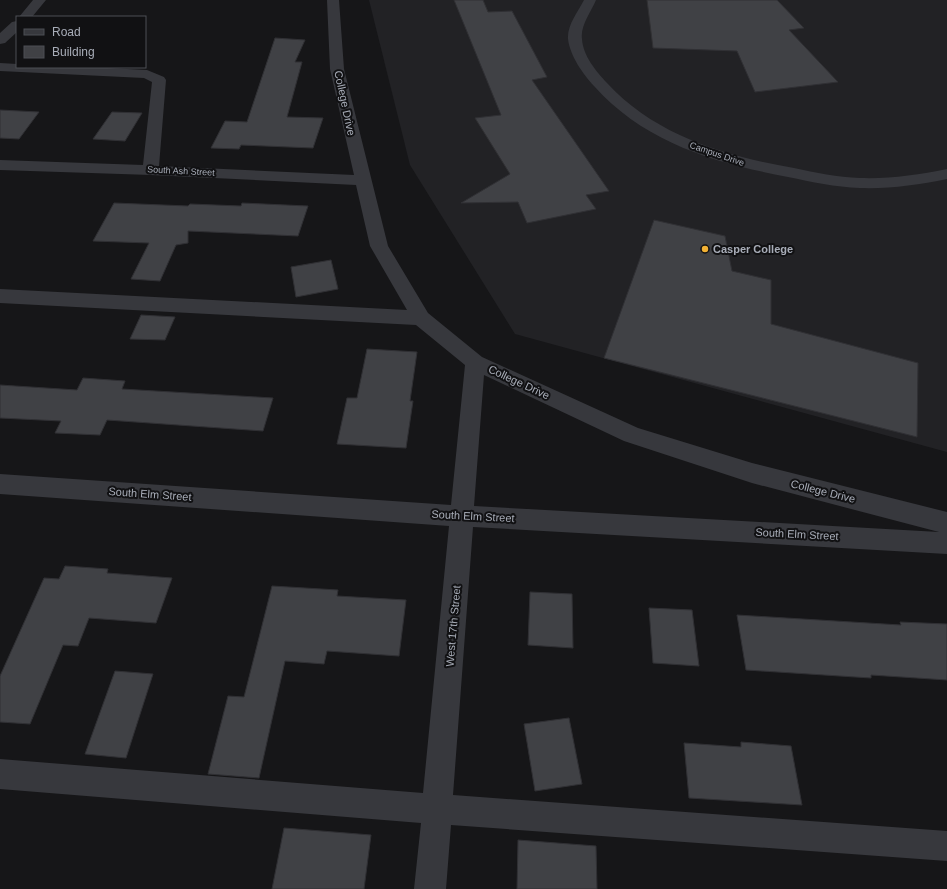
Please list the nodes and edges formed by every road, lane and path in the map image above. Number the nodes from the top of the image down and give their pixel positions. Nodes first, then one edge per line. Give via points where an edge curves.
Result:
1 (40, 0) edge
2 (333, 0) edge
3 (590, 0) edge
4 (26, 16) edge
5 (16, 26) edge
6 (0, 40) edge
7 (0, 67) edge
8 (16, 68) edge
9 (21, 68) edge
10 (0, 165) edge
11 (151, 170) junction
12 (947, 174) edge
13 (363, 180) junction
14 (0, 296) edge
15 (421, 318) junction
16 (475, 362) junction
17 (0, 484) edge
18 (462, 516) junction
19 (947, 523) edge
20 (947, 542) edge
21 (0, 774) edge
22 (437, 809) junction
23 (947, 846) edge
24 (430, 889) edge

1 - 4 street
2 - 13 street, College Drive via 337,69
3 - 12 street, Campus Drive via 575,32 579,54 585,66 620,105 656,129 702,150 750,165 818,178 859,183 916,180
5 - 6 street
7 - 8 street
9 - 11 street via 147,74 159,80
10 - 11 street, South Ash Street
11 - 13 street, South Ash Street
13 - 15 street, College Drive via 379,246
14 - 15 street
15 - 16 street, College Drive
16 - 18 street, West 17th Street
16 - 19 street, College Drive via 632,435 752,474
17 - 18 street, South Elm Street
18 - 20 street, South Elm Street
18 - 22 street, West 17th Street
21 - 22 street
22 - 23 street
22 - 24 street, West 17th Street

